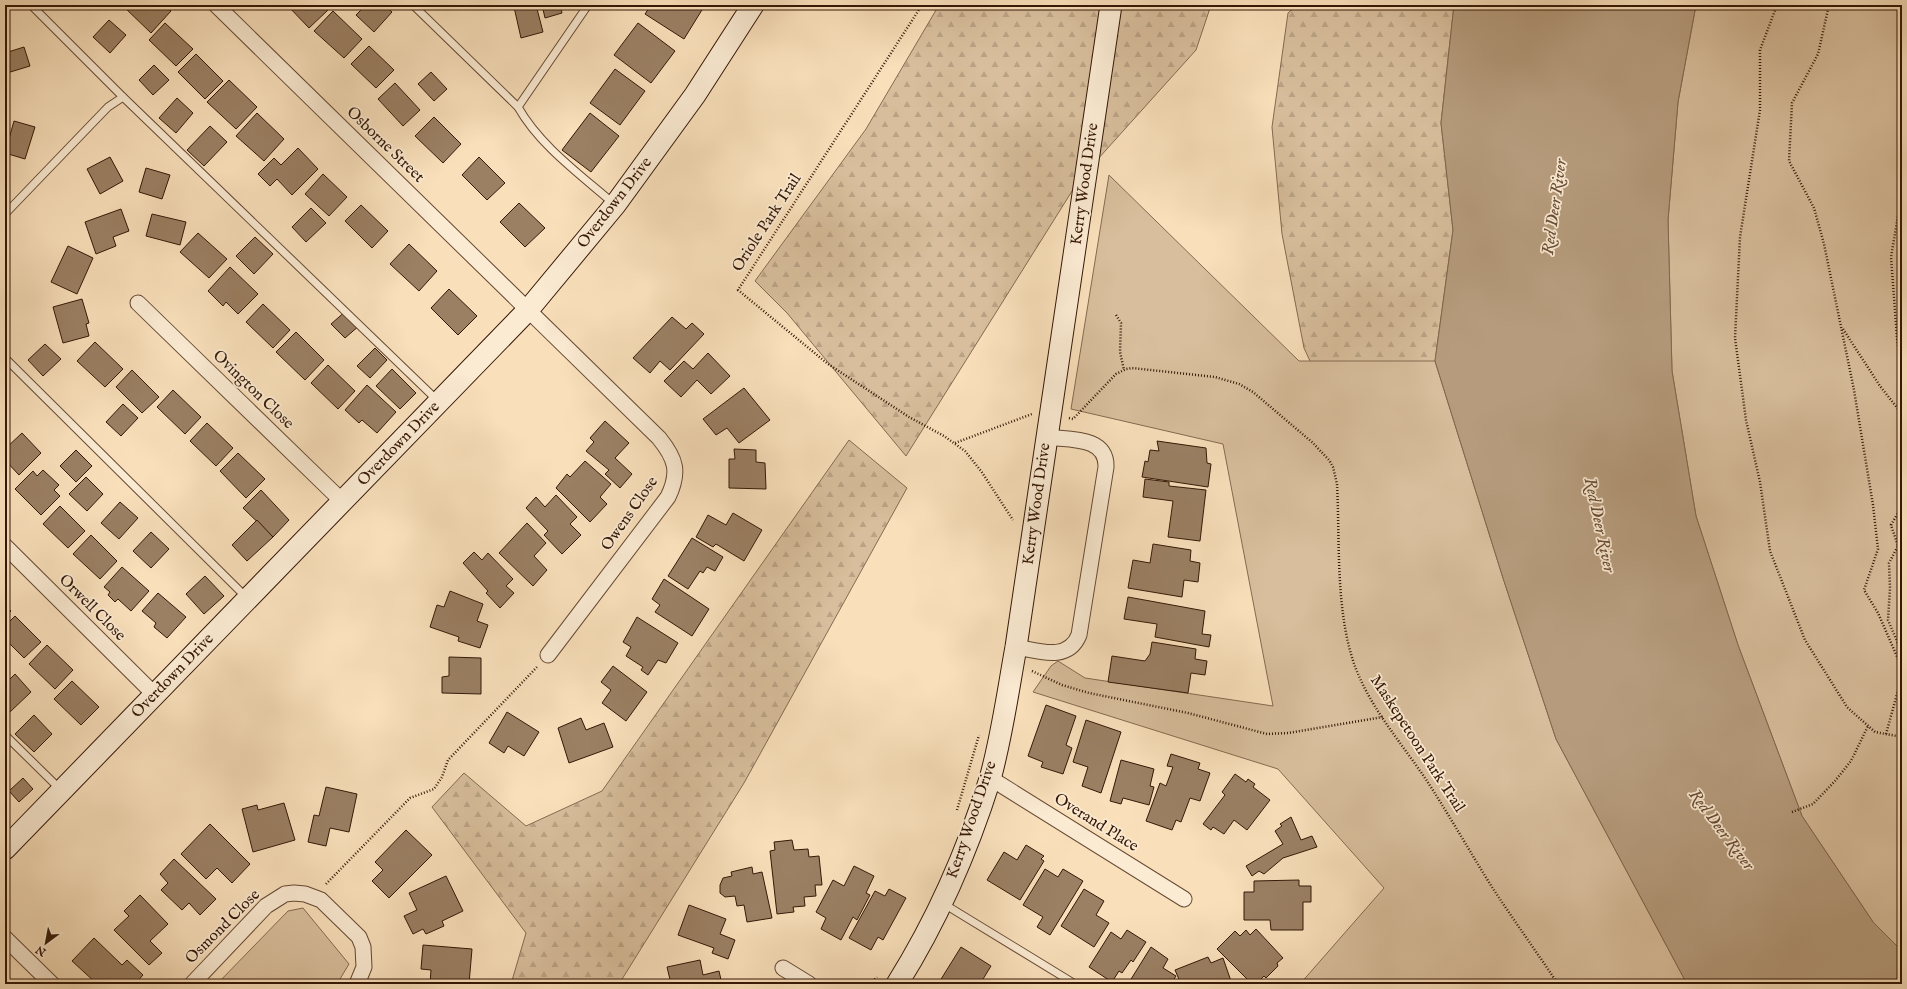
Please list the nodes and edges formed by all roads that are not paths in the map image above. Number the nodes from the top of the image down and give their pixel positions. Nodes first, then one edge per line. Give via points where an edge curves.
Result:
1 (31, 5) edge
2 (216, 5) edge
3 (413, 5) edge
4 (588, 5) edge
5 (753, 5) edge
6 (1111, 5) edge
7 (123, 97) junction
8 (518, 107) junction
9 (615, 205) junction
10 (5, 214) edge
11 (138, 303) dead end
12 (528, 310) junction
13 (5, 358) edge
14 (440, 402) junction
15 (1047, 437) junction
16 (344, 502) junction
17 (5, 546) edge
18 (248, 600) junction
19 (548, 655) road end
20 (1015, 655) junction
21 (155, 695) junction
22 (5, 735) edge
23 (990, 778) junction
24 (62, 791) junction
25 (5, 849) edge
26 (1184, 899) dead end
27 (941, 902) junction
28 (5, 938) edge
29 (783, 968) dead end
30 (52, 984) edge
31 (192, 984) edge
32 (357, 984) edge
33 (809, 984) edge
34 (897, 984) edge
35 (1075, 984) edge

1 - 7 lane
2 - 12 street, Osborne Street
3 - 8 lane
4 - 8 lane
5 - 9 street, Overdown Drive via 695,95
6 - 15 street, Kerry Wood Drive
7 - 10 lane via 108,107
7 - 14 lane
8 - 9 lane via 526,122
9 - 12 street, Overdown Drive
11 - 16 street, Ovington Close
12 - 14 street, Overdown Drive
12 - 19 street, Owens Close via 659,438 671,454 676,474 668,496
13 - 18 lane
14 - 16 street, Overdown Drive
15 - 20 street, Kerry Wood Drive
15 - 20 street via 1094,443 1104,454 1106,467 1080,635 1068,650
16 - 18 street, Overdown Drive
17 - 21 street, Orwell Close
18 - 21 street, Overdown Drive
20 - 23 street, Kerry Wood Drive
21 - 24 street, Overdown Drive
22 - 24 lane
23 - 26 street, Overand Place
23 - 27 street, Kerry Wood Drive via 964,850
24 - 25 street, Overdown Drive
27 - 34 street, Kerry Wood Drive
27 - 35 lane
28 - 30 street
29 - 33 street
31 - 32 street, Osmond Close via 266,906 285,894 294,893 321,900 358,937 363,947 364,967

